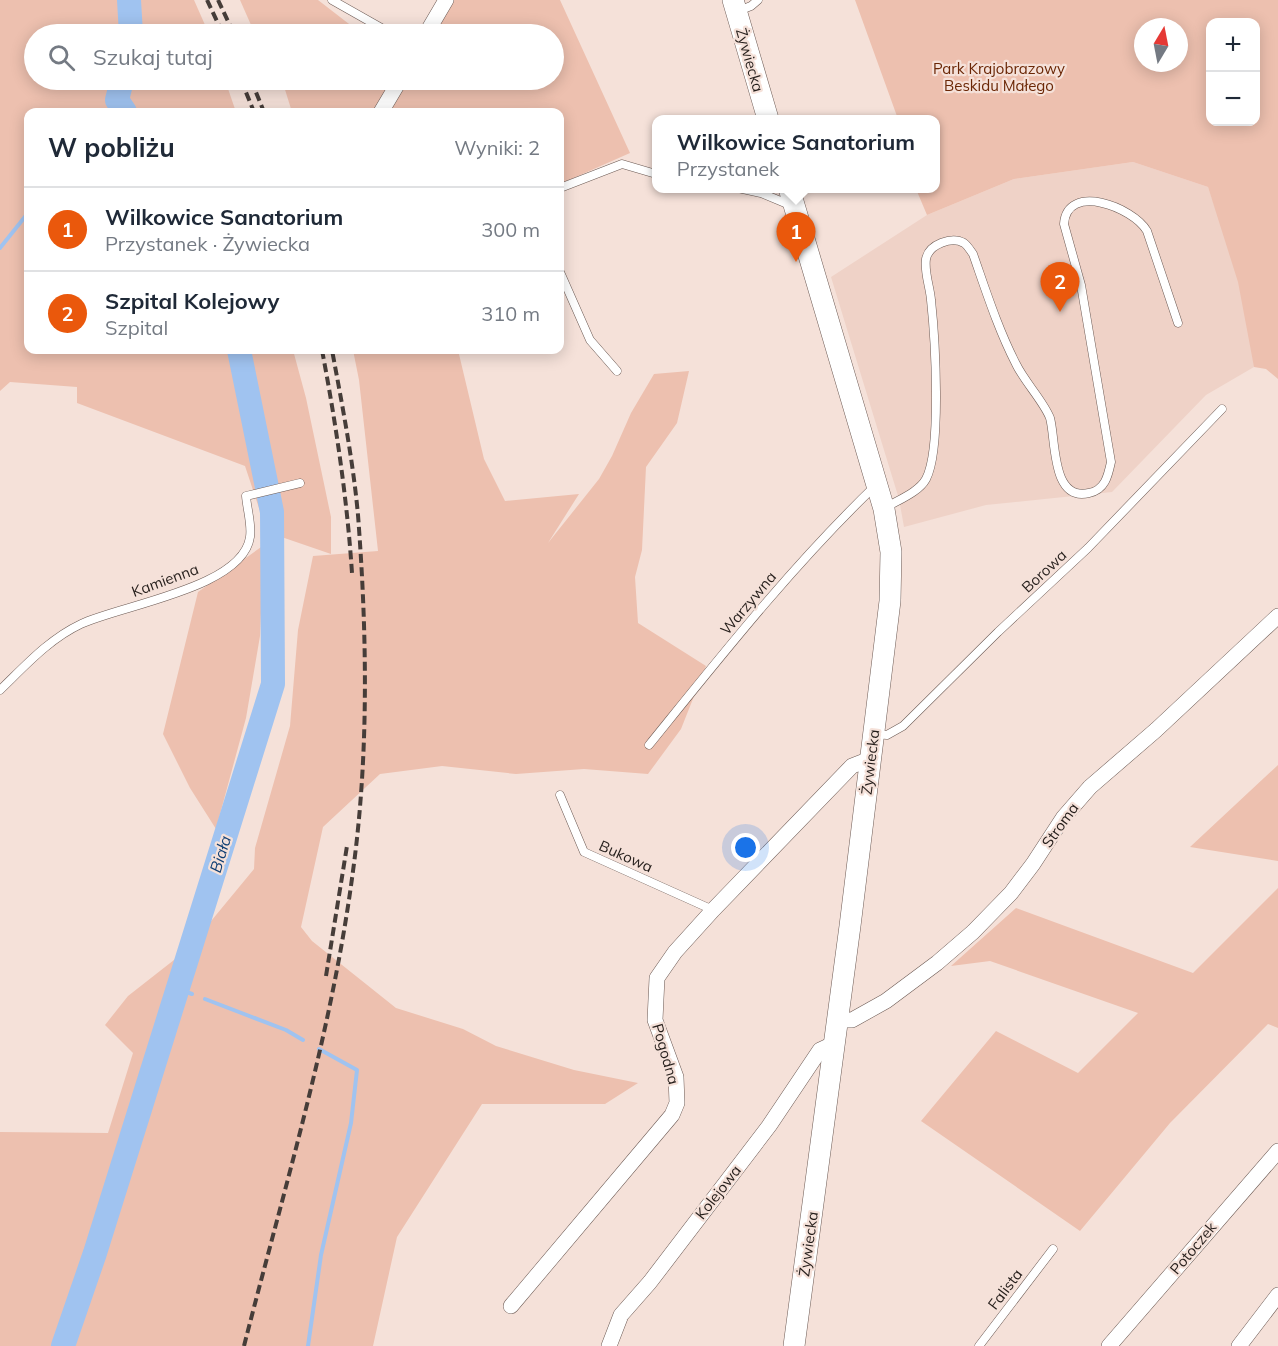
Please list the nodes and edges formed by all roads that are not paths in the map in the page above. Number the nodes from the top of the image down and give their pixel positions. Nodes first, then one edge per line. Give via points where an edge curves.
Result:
1 (332, 0) edge
2 (446, 0) edge
3 (758, 0) edge
4 (734, 6) edge
5 (374, 24) edge
6 (432, 24) edge
7 (394, 90) edge
8 (383, 108) edge
9 (767, 115) edge
10 (652, 173) edge
11 (564, 186) edge
12 (761, 193) edge
13 (791, 198) edge
14 (564, 281) edge
15 (1178, 322) dead end
16 (616, 371) dead end
17 (1222, 409) dead end
18 (300, 483) dead end
19 (876, 485) junction
20 (884, 509) junction
21 (1278, 616) edge
22 (0, 690) edge
23 (874, 734) junction
24 (649, 745) dead end
25 (870, 759) junction
26 (560, 795) dead end
27 (713, 910) junction
28 (838, 1020) junction
29 (835, 1043) junction
30 (1278, 1151) edge
31 (1053, 1248) dead end
32 (1278, 1296) edge
33 (511, 1306) dead end
34 (609, 1346) edge
35 (794, 1346) edge
36 (979, 1346) edge
37 (1109, 1346) edge
38 (1239, 1346) edge

1 - 5 lane
2 - 6 street
3 - 4 lane via 751,6
4 - 9 main road, Żywiecka
7 - 8 street
10 - 11 lane via 622,164
12 - 13 lane
13 - 19 main road, Żywiecka
14 - 16 lane via 590,340
15 - 20 lane via 1143,223 1105,202 1070,207 1064,224 1081,285 1111,462 1109,475 1099,489 1085,494 1072,491 1055,462 1050,418 1016,366 973,254 962,242 936,246 926,258 934,357 933,458 919,487
17 - 23 lane, Borowa via 1088,548 903,726 887,735
18 - 22 lane, Kamienna via 246,496 250,537 239,560 225,572 193,588 81,624 42,649
19 - 20 main road, Żywiecka
19 - 24 lane, Warzywna via 767,600
20 - 23 main road, Żywiecka via 891,552 890,601
21 - 28 street, Stroma via 1090,787 1063,818 1011,893 973,932 886,1001 852,1020
23 - 25 main road, Żywiecka
25 - 27 street, Pogodna via 852,766
25 - 28 main road, Żywiecka
26 - 27 lane, Bukowa via 584,852
27 - 33 street, Pogodna via 657,978 655,1020 676,1077 677,1103 672,1115
28 - 29 main road, Żywiecka
29 - 34 street, Kolejowa via 820,1050 769,1126 621,1315
29 - 35 main road, Żywiecka
30 - 37 street, Potoczek
31 - 36 lane, Falista
32 - 38 street

